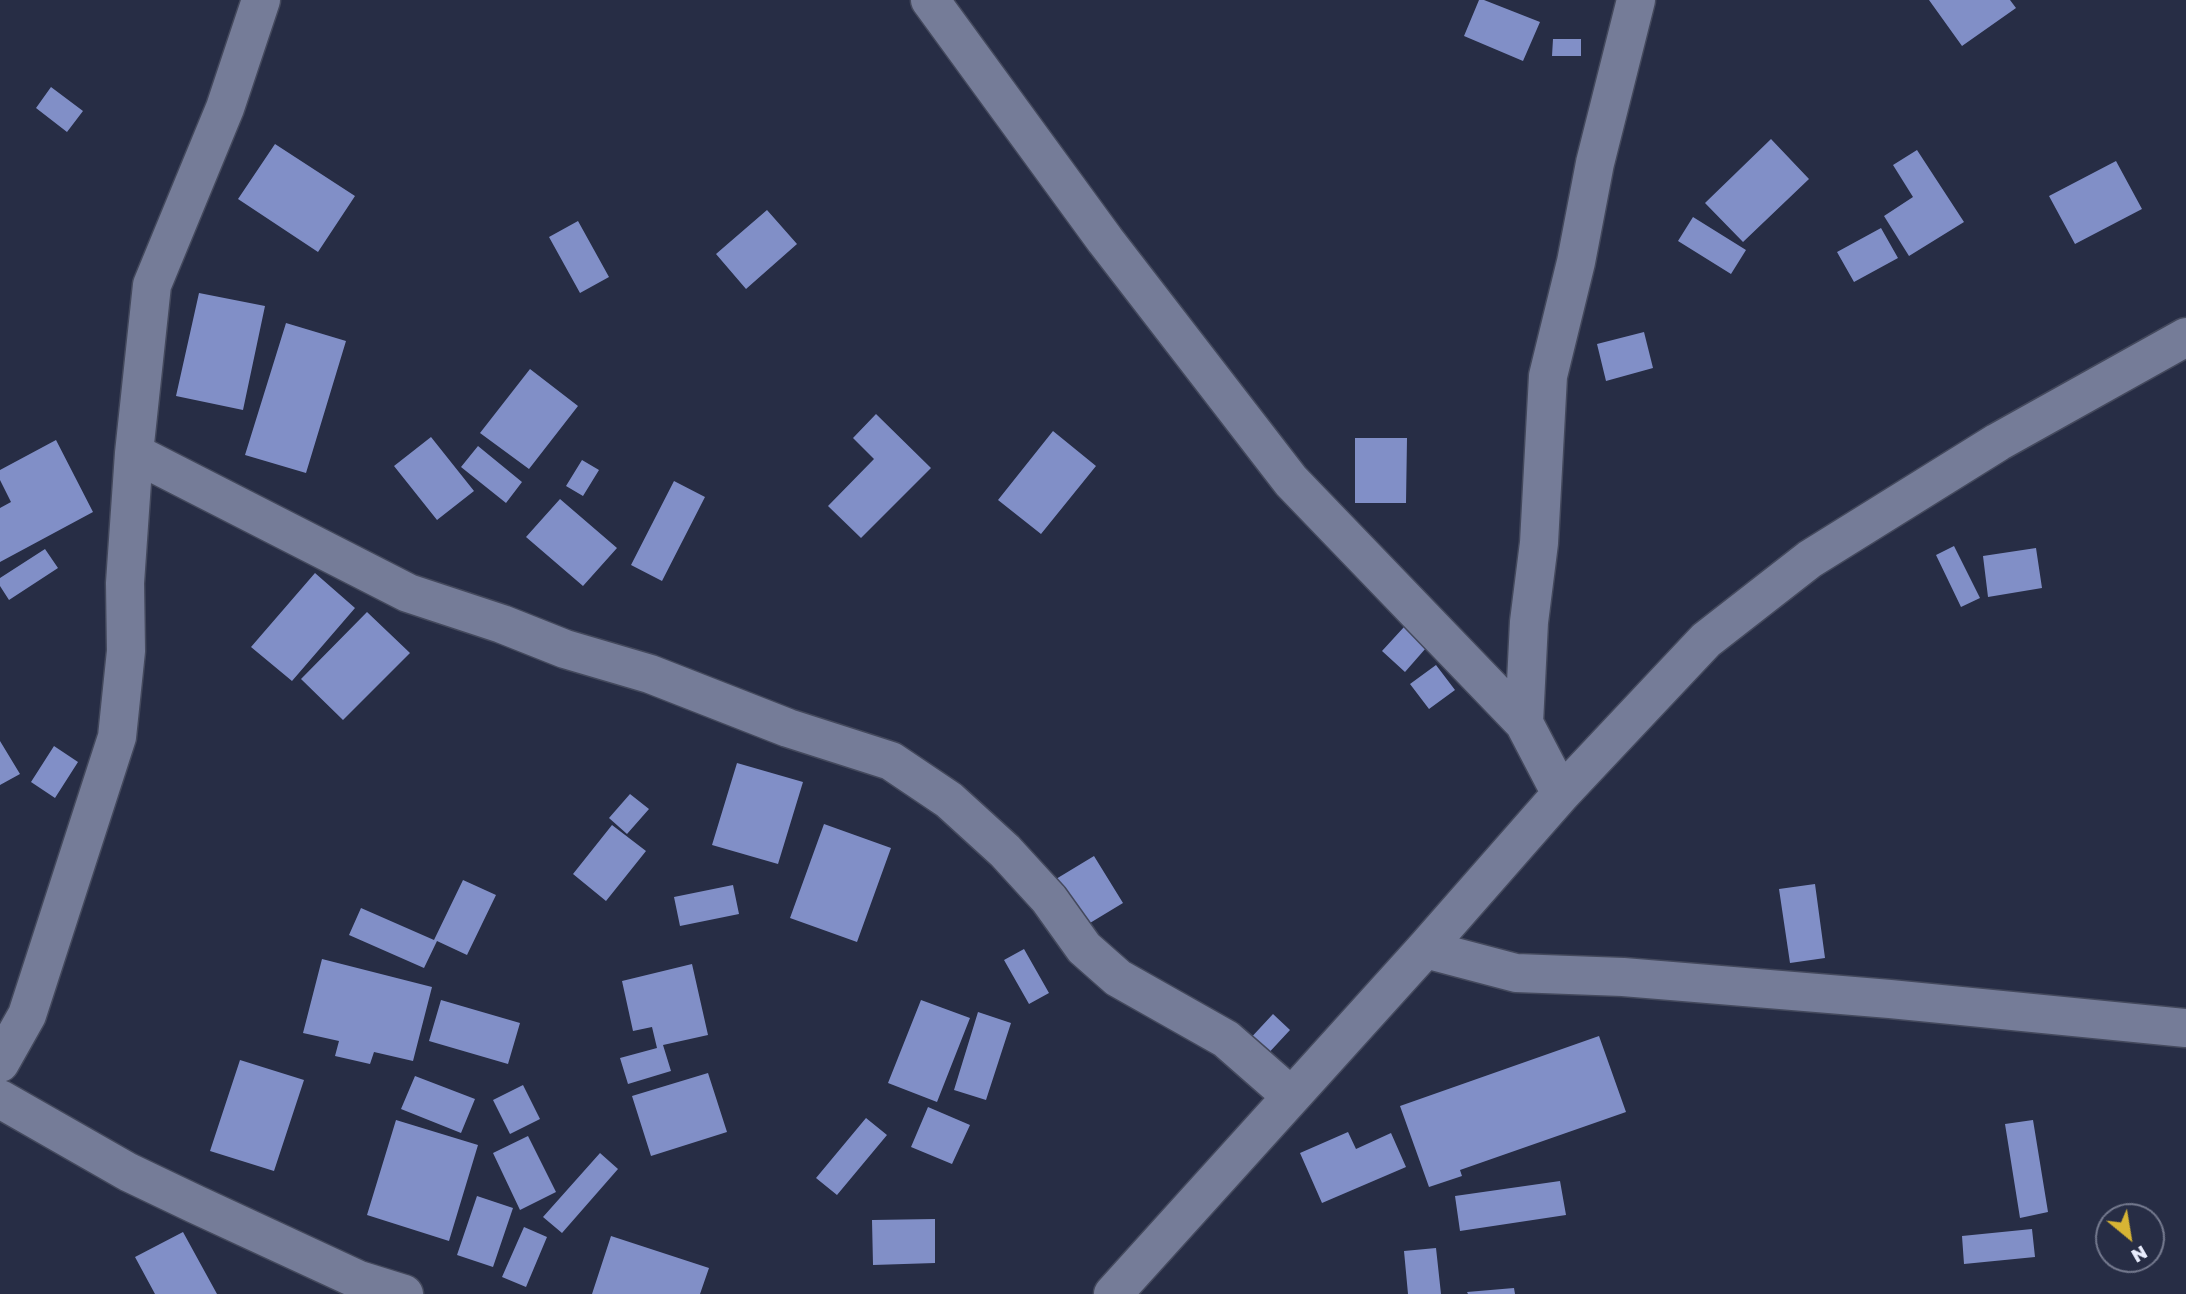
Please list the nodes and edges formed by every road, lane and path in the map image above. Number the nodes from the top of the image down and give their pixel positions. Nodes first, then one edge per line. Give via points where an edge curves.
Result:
1 (261, 0) edge
2 (930, 0) edge
3 (1636, 0) edge
4 (2186, 337) edge
5 (134, 453) junction
6 (1524, 723) junction
7 (1561, 794) junction
8 (1425, 948) junction
9 (2186, 1028) edge
10 (0, 1063) edge
11 (1291, 1096) junction
12 (0, 1099) edge
13 (404, 1294) edge
14 (1112, 1294) edge

1 - 5 street via 225,108 152,285
2 - 6 street via 1105,240 1291,481
3 - 6 street via 1548,376
4 - 7 street via 1998,442 1810,559 1706,640
5 - 10 street via 125,583 126,651 117,737 27,1014
5 - 11 street via 408,593 891,761 949,800 1005,851 1049,899 1084,948 1118,978 1226,1040
6 - 7 street
7 - 8 street
8 - 9 street via 1516,973 1623,977
8 - 11 street
11 - 14 street
12 - 13 street via 128,1172 359,1280

